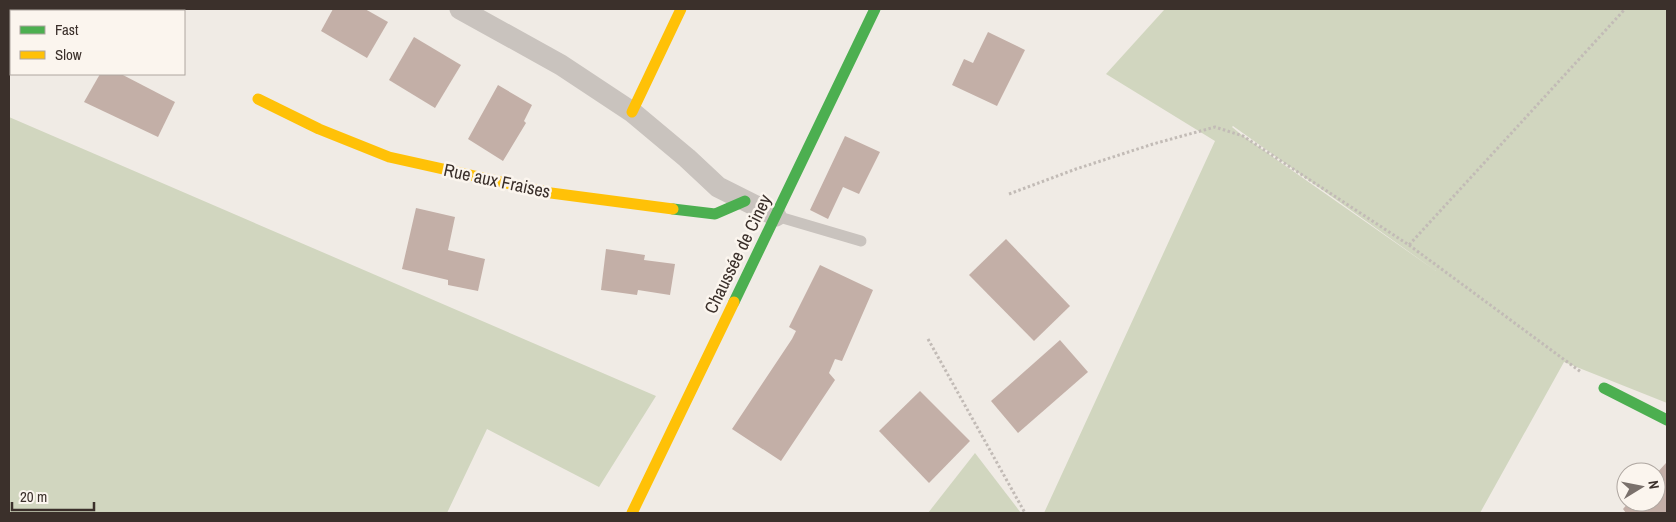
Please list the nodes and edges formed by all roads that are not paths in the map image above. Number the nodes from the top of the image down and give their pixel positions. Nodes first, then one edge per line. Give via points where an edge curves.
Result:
1 (460, 9) edge
2 (681, 9) edge
3 (875, 9) edge
4 (258, 99) dead end
5 (632, 112) junction
6 (745, 201) junction
7 (776, 216) junction
8 (861, 241) dead end
9 (1604, 388) road end
10 (1667, 420) edge
11 (632, 513) edge

1 - 5 street via 561,65
2 - 5 street
3 - 7 street, Chaussée de Ciney
4 - 6 street, Rue aux Fraises via 318,129 389,157 551,193 715,214
5 - 6 street via 718,187
6 - 7 street
7 - 8 lane
7 - 11 street, Chaussée de Ciney
9 - 10 street

